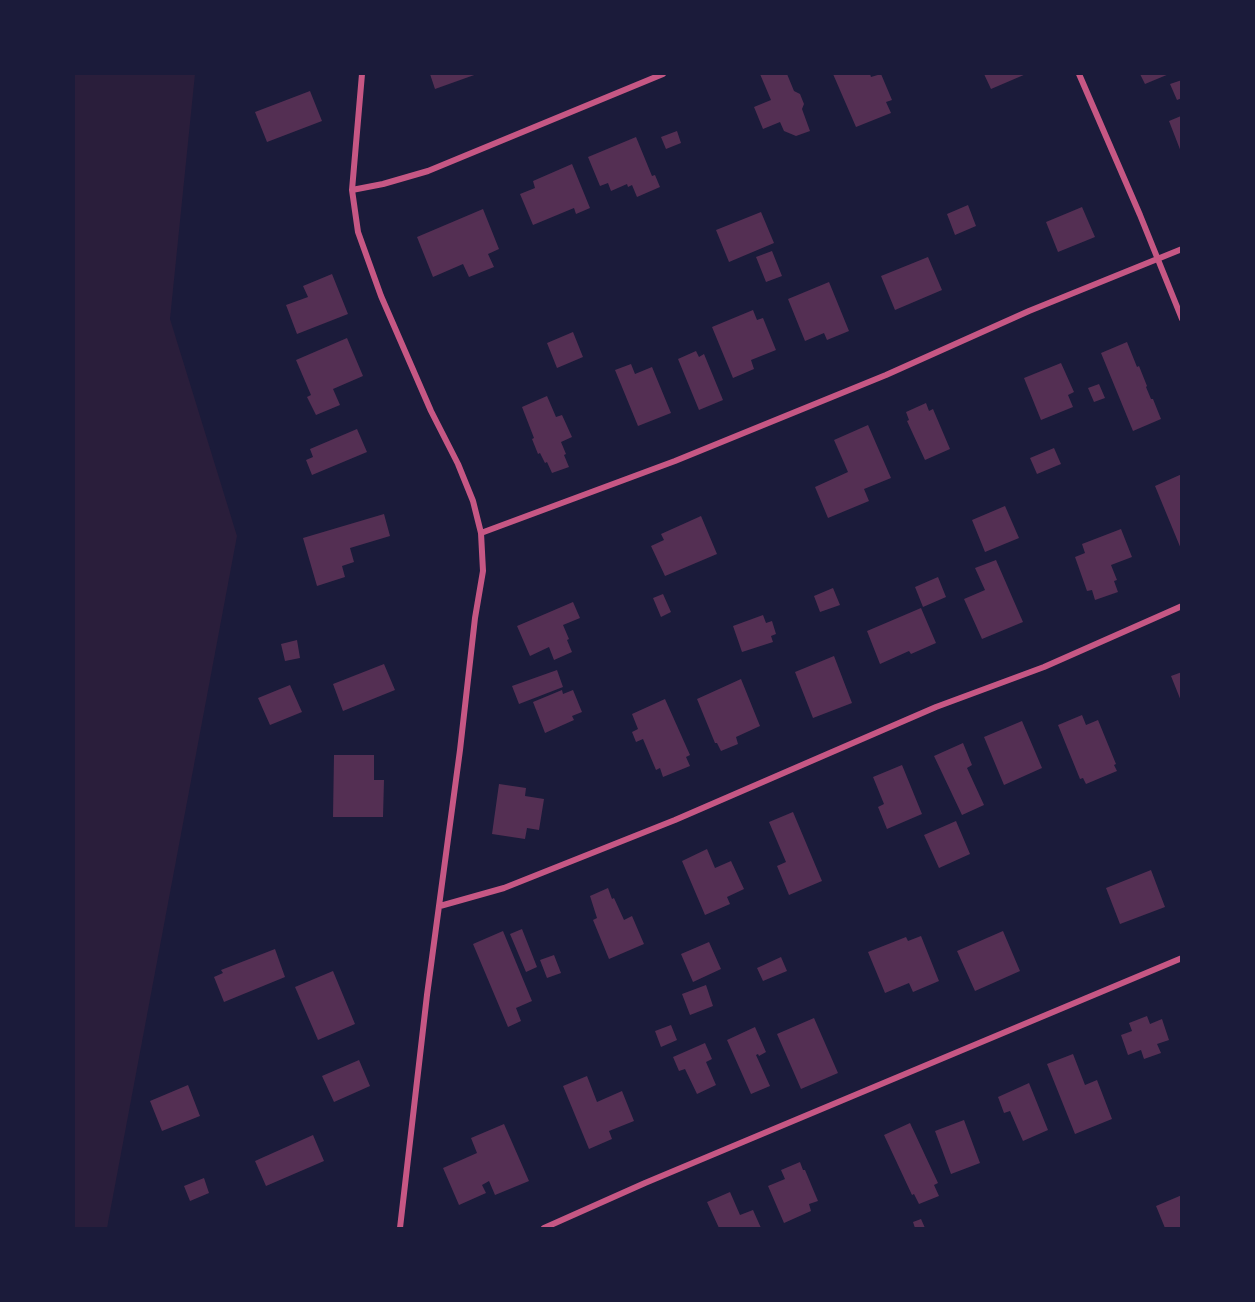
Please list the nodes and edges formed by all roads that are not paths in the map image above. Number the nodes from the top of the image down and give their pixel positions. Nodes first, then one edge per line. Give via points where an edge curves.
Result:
1 (362, 74) edge
2 (663, 74) edge
3 (1079, 74) edge
4 (352, 190) junction
5 (1182, 249) edge
6 (1157, 259) junction
7 (1182, 319) edge
8 (482, 533) junction
9 (1182, 606) edge
10 (440, 906) junction
11 (1182, 958) edge
12 (400, 1228) edge
13 (544, 1228) edge

1 - 4 street
2 - 4 street via 428,171
3 - 6 street
4 - 8 street via 358,232 381,296 458,464
5 - 6 street
6 - 7 street
6 - 8 street via 675,461
8 - 10 street via 483,571
9 - 10 street via 654,829 504,888
10 - 12 street
11 - 13 street

